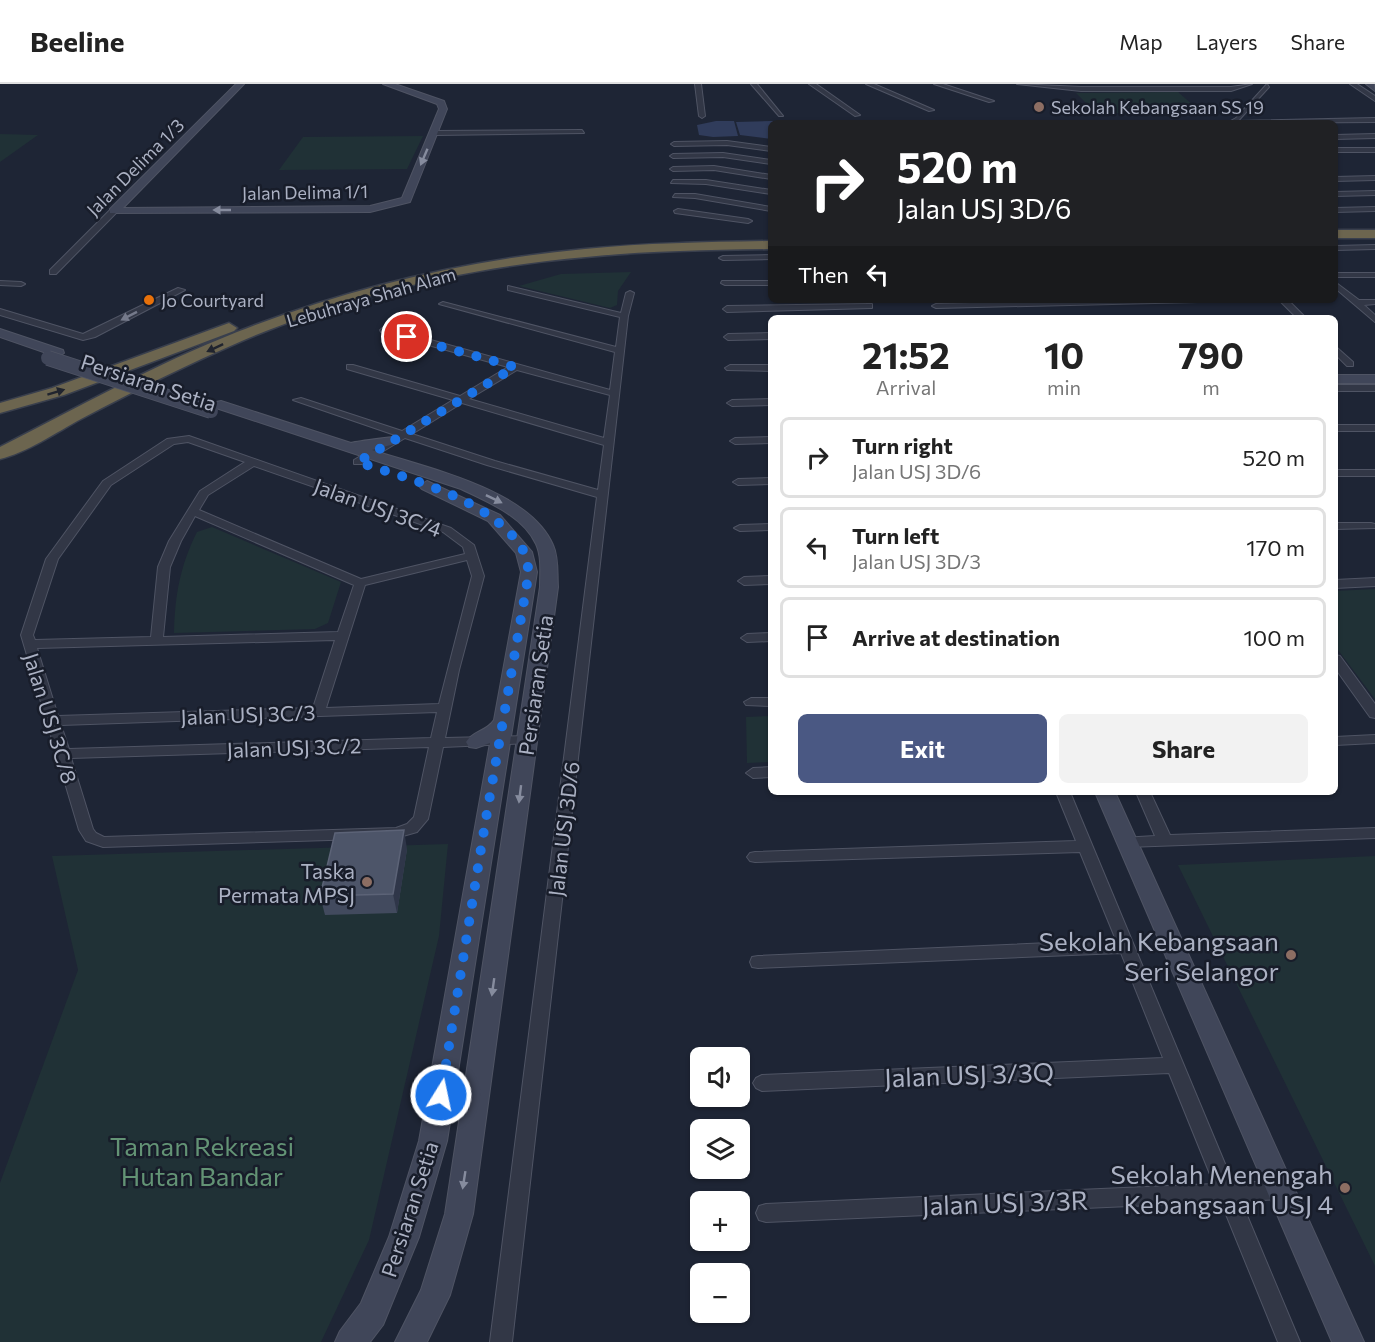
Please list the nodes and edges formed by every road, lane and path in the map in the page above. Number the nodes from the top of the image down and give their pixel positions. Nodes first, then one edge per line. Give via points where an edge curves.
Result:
1 (387, 84) edge
2 (698, 84) edge
3 (754, 84) edge
4 (812, 84) edge
5 (870, 84) edge
6 (937, 84) edge
7 (1020, 84) edge
8 (1353, 84) edge
9 (1370, 84) edge
10 (238, 85) edge
11 (1248, 85) edge
12 (1268, 86) dead end
13 (1375, 89) edge
14 (1261, 92) junction
15 (1375, 99) edge
16 (992, 101) dead end
17 (931, 110) dead end
18 (781, 115) dead end
19 (857, 115) dead end
20 (702, 116) dead end
21 (1238, 119) joint
22 (1374, 119) edge
23 (1338, 121) edge
24 (582, 132) dead end
25 (435, 133) junction
26 (1338, 135) edge
27 (1375, 135) edge
28 (674, 144) dead end
29 (1338, 148) edge
30 (1375, 148) edge
31 (768, 149) edge
32 (673, 156) dead end
33 (768, 162) edge
34 (673, 169) dead end
35 (768, 177) edge
36 (1375, 178) edge
37 (1338, 179) edge
38 (673, 182) dead end
39 (768, 192) edge
40 (1375, 193) edge
41 (1338, 194) edge
42 (675, 196) dead end
43 (1338, 205) edge
44 (768, 207) edge
45 (768, 208) edge
46 (1375, 209) edge
47 (1338, 210) edge
48 (1350, 210) junction
49 (114, 211) junction
50 (678, 211) dead end
51 (1338, 228) edge
52 (1375, 228) edge
53 (1338, 234) edge
54 (1375, 234) edge
55 (768, 239) edge
56 (768, 245) edge
57 (1375, 247) edge
58 (1338, 248) edge
59 (768, 257) edge
60 (723, 258) dead end
61 (53, 272) dead end
62 (1375, 274) edge
63 (1338, 276) edge
64 (0, 283) edge
65 (725, 283) dead end
66 (768, 283) edge
67 (21, 284) dead end
68 (1338, 287) edge
69 (511, 288) dead end
70 (181, 290) dead end
71 (630, 293) dead end
72 (1375, 302) edge
73 (867, 303) edge
74 (1286, 303) edge
75 (1356, 303) junction
76 (442, 304) dead end
77 (727, 309) dead end
78 (0, 312) edge
79 (1299, 315) edge
80 (624, 316) junction
81 (1375, 320) edge
82 (229, 328) junction
83 (384, 330) dead end
84 (0, 333) edge
85 (768, 336) edge
86 (728, 337) dead end
87 (0, 343) edge
88 (620, 351) junction
89 (1338, 352) edge
90 (53, 356) junction
91 (1350, 364) dead end
92 (350, 367) dead end
93 (515, 367) junction
94 (730, 368) dead end
95 (768, 368) edge
96 (1338, 379) edge
97 (1375, 380) edge
98 (1338, 388) edge
99 (1375, 388) edge
100 (129, 390) junction
101 (615, 394) junction
102 (298, 400) dead end
103 (460, 400) junction
104 (768, 402) edge
105 (732, 403) dead end
106 (0, 408) edge
107 (216, 408) junction
108 (1338, 428) edge
109 (1375, 428) edge
110 (397, 437) junction
111 (189, 439) joint
112 (768, 440) edge
113 (0, 441) edge
114 (735, 441) dead end
115 (609, 443) junction
116 (339, 444) junction
117 (0, 454) edge
118 (364, 458) junction
119 (253, 462) junction
120 (410, 467) junction
121 (0, 468) edge
122 (1375, 472) edge
123 (1338, 474) edge
124 (768, 481) edge
125 (738, 482) dead end
126 (603, 495) junction
127 (192, 512) junction
128 (1338, 526) edge
129 (1374, 526) edge
130 (768, 527) edge
131 (740, 528) dead end
132 (473, 555) junction
133 (744, 580) dead end
134 (768, 580) edge
135 (1375, 582) edge
136 (360, 583) junction
137 (1338, 584) edge
138 (343, 636) junction
139 (768, 637) edge
140 (747, 638) dead end
141 (157, 640) junction
142 (29, 644) junction
143 (1338, 663) edge
144 (751, 702) dead end
145 (768, 702) edge
146 (445, 708) junction
147 (318, 712) junction
148 (1375, 714) edge
149 (505, 718) junction
150 (52, 721) junction
151 (1375, 739) edge
152 (526, 740) junction
153 (500, 741) junction
154 (1338, 741) edge
155 (476, 742) junction
156 (437, 743) junction
157 (62, 754) junction
158 (495, 768) junction
159 (768, 772) edge
160 (753, 773) dead end
161 (1064, 795) edge
162 (1106, 795) edge
163 (1144, 795) edge
164 (1375, 833) edge
165 (1165, 840) junction
166 (1127, 842) junction
167 (1085, 846) junction
168 (755, 857) dead end
169 (1126, 946) junction
170 (758, 962) dead end
171 (1175, 1065) junction
172 (762, 1083) dead end
173 (1281, 1190) junction
174 (1227, 1192) junction
175 (766, 1213) dead end
176 (351, 1342) edge
177 (411, 1342) edge
178 (501, 1342) edge
179 (1289, 1342) edge
180 (1348, 1342) edge

1 - 25 main road, Jalan Delima 1/1 via 441,103 443,113
2 - 20 street
3 - 18 street
4 - 19 street
5 - 17 street
6 - 16 street
7 - 11 street via 1081,89 1231,89
8 - 15 street
9 - 13 main road
10 - 49 main road, Jalan Delima 1/3
11 - 14 street
12 - 14 street
14 - 21 street
21 - 22 street
22 - 23 street
24 - 25 street
25 -> 49 main road, Jalan Delima 1/1 via 406,200 379,208
26 - 27 street
28 - 31 street via 728,143
29 - 30 street
32 - 33 street via 723,155
34 - 35 street via 714,168
36 - 37 street
38 - 39 street via 706,182
40 - 41 street
42 - 44 street
43 - 48 street
45 - 50 street via 745,224
46 - 48 street
47 - 48 street
49 - 61 street, Jalan Delima 1/3
51 - 52 highway
53 - 54 highway
55 - 82 highway, Lebuhraya Shah Alam via 599,246 463,263 321,295
56 -> 100 highway, Lebuhraya Shah Alam via 633,249 457,272 309,312 240,337
57 - 58 street
59 - 60 street
62 - 63 street
64 - 67 street
65 - 66 street
68 - 75 street
69 - 80 street
70 -> 78 street via 83,337
71 - 80 street, Jalan USJ 3D/6
72 - 75 street
73 - 77 street
74 - 79 street
75 - 81 street
76 - 88 street
80 - 88 street, Jalan USJ 3D/6
106 -> 82 highway via 61,391
82 - 113 highway, Lebuhraya Shah Alam
83 - 93 street
84 - 90 main road
85 - 86 street
87 - 90 main road
88 - 101 street, Jalan USJ 3D/6
89 - 91 street
90 - 107 main road, Persiaran Setia, bridge
92 - 103 street
93 - 101 street
93 - 103 street
94 - 95 street
96 - 97 main road
98 - 99 street
100 - 117 highway, Lebuhraya Shah Alam
100 - 121 highway
101 - 115 street, Jalan USJ 3D/6
102 - 110 street
103 - 110 street
103 - 115 street
104 - 105 street
107 - 116 main road, Persiaran Setia
107 - 118 main road, Persiaran Setia via 326,453
108 - 109 street
110 - 116 main road via 372,446
110 - 118 street
110 - 120 main road via 386,451
110 - 126 street
111 - 119 street, Jalan USJ 3C/4
111 - 142 street, Jalan USJ 3C/8 via 171,441 107,483 52,559 27,635
112 - 114 street
115 - 126 street, Jalan USJ 3D/6
116 - 118 main road, Persiaran Setia
118 - 120 main road, Persiaran Setia
118 - 149 main road, Persiaran Setia via 494,518 524,552 529,572
119 - 127 street via 204,493
119 - 132 street, Jalan USJ 3C/4 via 447,530 468,545
120 -> 152 main road, Persiaran Setia via 500,502 530,523 545,545 549,587
122 - 123 street
124 - 125 street
126 - 178 street, Jalan USJ 3D/6
127 - 136 street
127 - 141 street via 164,567
128 - 129 street
130 - 131 street
132 - 136 street
132 - 146 street via 478,576
133 - 134 street
135 - 137 street
136 - 138 street
138 - 141 street
138 - 147 street
139 - 140 street
141 - 142 street
142 - 150 street, Jalan USJ 3C/8
143 - 148 street
144 - 145 street
146 - 147 street, Jalan USJ 3C/3
146 - 156 street
147 - 150 street, Jalan USJ 3C/3
149 - 153 main road, Persiaran Setia
149 - 155 main road via 497,731
150 - 157 street, Jalan USJ 3C/8
151 - 154 street
152 - 153 street, Jalan USJ 3C/2
152 -> 177 main road, Persiaran Setia via 459,1214 435,1295
153 - 155 street, Jalan USJ 3C/2
153 - 158 main road, Persiaran Setia
155 - 156 street, Jalan USJ 3C/2
155 - 158 main road via 491,748
156 - 157 street, Jalan USJ 3C/2
156 - 157 street, Jalan USJ 3C/8 via 421,819 412,828 396,833 103,842 86,830
158 - 176 main road, Persiaran Setia via 433,1141 404,1238 372,1314
159 - 160 street
161 - 167 street
162 - 166 main road
163 - 165 street
164 - 165 street
165 - 166 street
166 - 173 main road
167 - 168 street
167 - 169 street
169 - 170 street
169 - 171 street
171 - 172 street, Jalan USJ 3/3Q
171 - 174 street
173 - 174 street, Jalan USJ 3/3R
173 - 180 main road
174 - 175 street, Jalan USJ 3/3R
174 - 179 street

